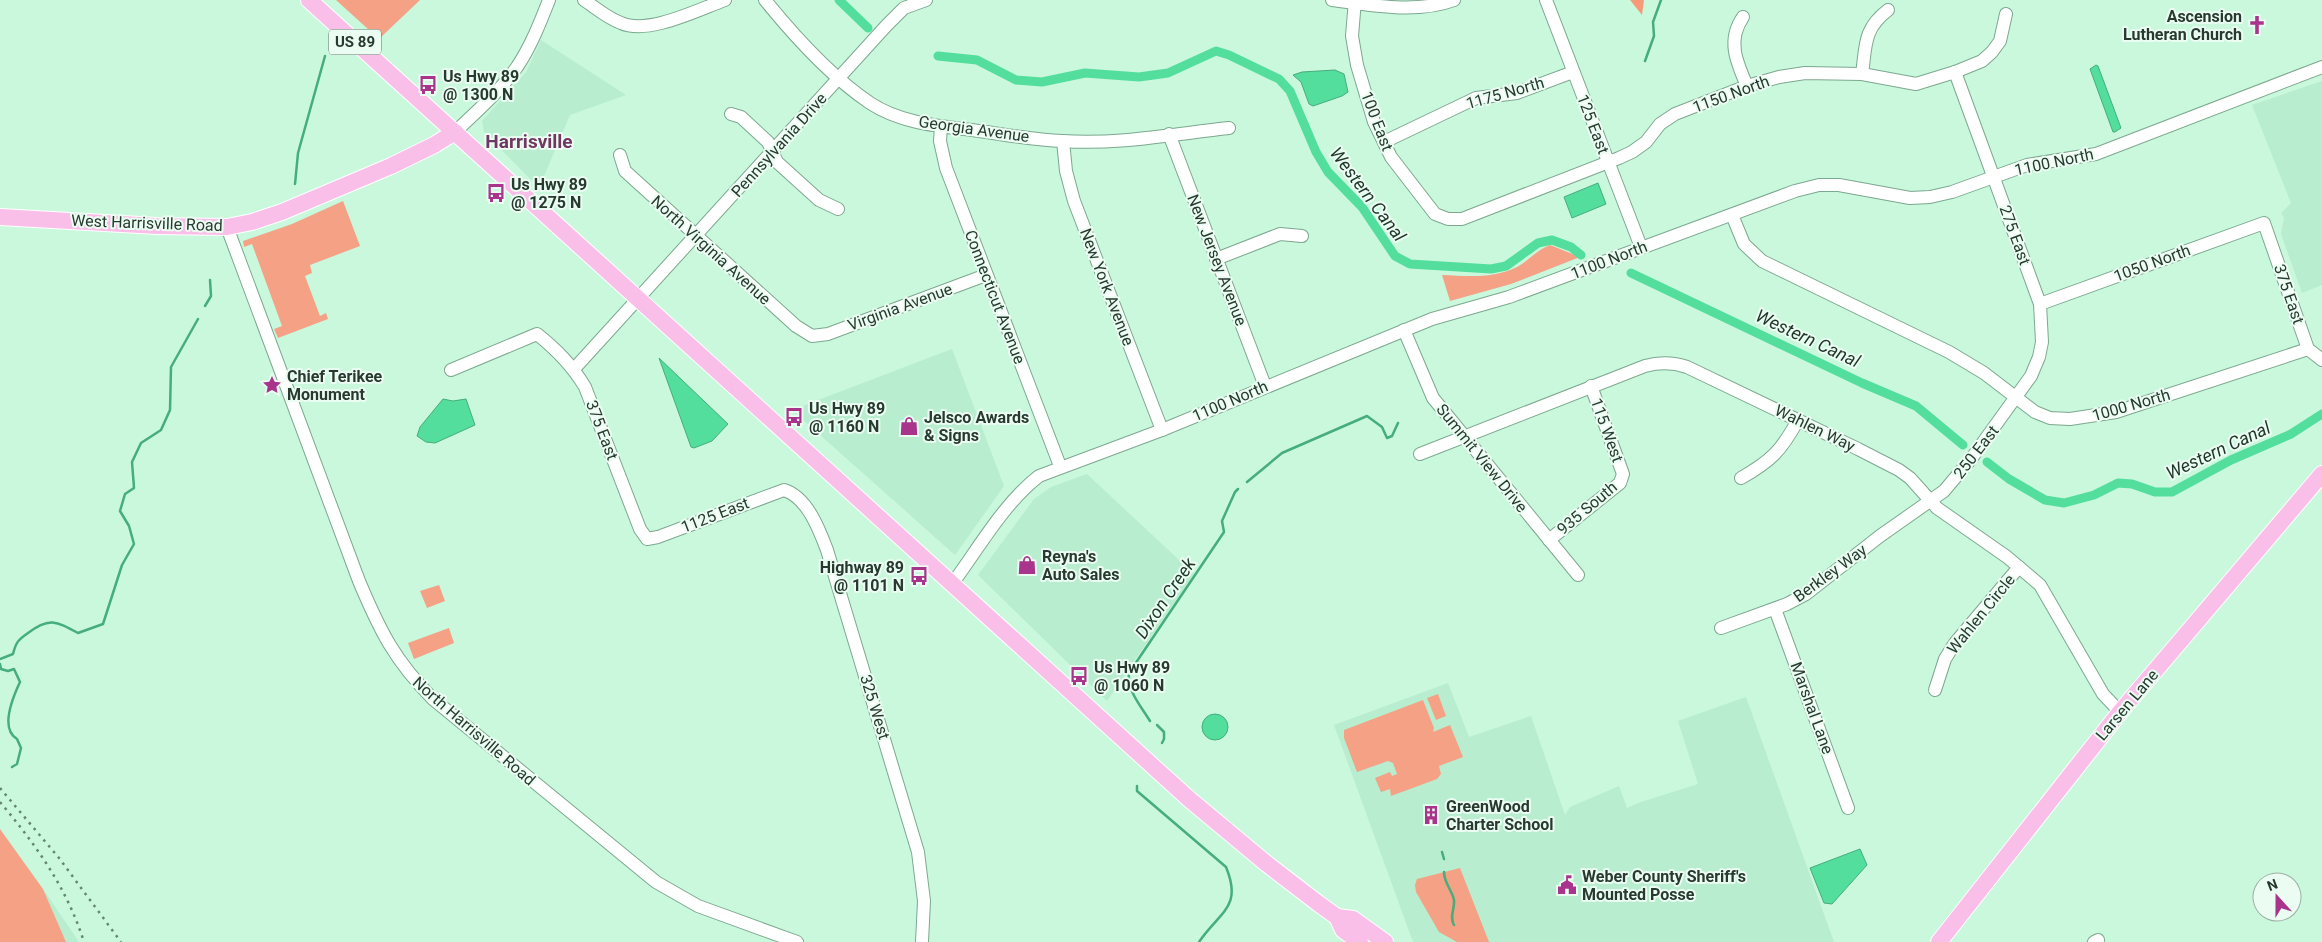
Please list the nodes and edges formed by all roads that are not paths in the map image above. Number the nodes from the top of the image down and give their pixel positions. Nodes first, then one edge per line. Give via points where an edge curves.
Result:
1 (309, 0) edge
2 (550, 0) edge
3 (584, 0) edge
4 (725, 0) edge
5 (765, 0) edge
6 (926, 0) edge
7 (1332, 0) edge
8 (1454, 0) edge
9 (1546, 0) edge
10 (1355, 2) edge
11 (902, 4) edge
12 (1888, 10) dead end
13 (2006, 14) dead end
14 (1743, 17) dead end
15 (2322, 67) edge
16 (1573, 72) junction
17 (1955, 72) junction
18 (1862, 74) junction
19 (840, 77) junction
20 (1747, 86) junction
21 (731, 114) dead end
22 (941, 126) junction
23 (1229, 128) dead end
24 (455, 132) junction
25 (1169, 134) junction
26 (1063, 142) junction
27 (1384, 142) junction
28 (772, 152) junction
29 (620, 155) dead end
30 (1608, 163) junction
31 (1993, 177) junction
32 (838, 209) dead end
33 (1732, 215) junction
34 (0, 216) edge
35 (1448, 219) joint
36 (2264, 223) joint
37 (227, 227) junction
38 (696, 236) junction
39 (1302, 236) dead end
40 (1641, 247) junction
41 (1216, 259) junction
42 (986, 275) junction
43 (638, 300) junction
44 (2040, 304) junction
45 (1404, 330) junction
46 (812, 336) joint
47 (2308, 349) junction
48 (2322, 360) edge
49 (574, 369) junction
50 (451, 370) dead end
51 (1265, 386) junction
52 (1591, 386) junction
53 (2016, 397) junction
54 (1798, 420) junction
55 (1162, 430) junction
56 (1464, 437) junction
57 (1420, 454) dead end
58 (1060, 466) junction
59 (1623, 474) joint
60 (2322, 474) edge
61 (1741, 478) dead end
62 (784, 490) joint
63 (1930, 501) junction
64 (647, 539) joint
65 (1549, 540) junction
66 (2019, 566) junction
67 (1578, 575) dead end
68 (952, 584) junction
69 (1775, 609) junction
70 (1721, 628) dead end
71 (1935, 690) dead end
72 (2120, 712) junction
73 (1848, 808) dead end
74 (1337, 917) junction
75 (797, 942) edge
76 (922, 942) edge
77 (1360, 942) edge
78 (1385, 942) edge
79 (1938, 942) edge

1 - 24 main road, US 89
2 - 24 street via 537,32 516,67
3 - 4 street via 622,24 639,27
5 - 19 street, Georgia Avenue via 793,34
6 - 11 street, Pennsylvania Drive
7 - 10 street
8 - 10 street via 1392,7
9 - 16 street, 125 East
10 - 27 street, 100 East via 1352,36 1357,65 1374,122
11 - 19 street, Pennsylvania Drive
12 - 18 street via 1875,20 1867,37
13 - 17 street, 1150 North via 2000,41 1992,52 1982,62
14 - 20 street via 1735,28 1734,48
15 - 31 street, 1100 North via 2096,154 2027,165
16 - 27 street, 1175 North via 1517,92 1476,98
16 - 30 street, 125 East
17 - 18 street, 1150 North via 1916,84
17 - 31 street, 275 East
18 - 20 street, 1150 North via 1805,73
19 - 22 street, Georgia Avenue via 871,104 902,118
19 - 28 street, Pennsylvania Drive
20 - 30 street, 1150 North via 1675,114 1660,124 1646,142
21 - 28 street via 741,117 768,142
22 - 26 street, Georgia Avenue
22 - 42 street, Connecticut Avenue via 942,156
23 - 25 street, Georgia Avenue
24 - 37 main road, West Harrisville Road via 424,150 333,191 282,212
24 - 43 main road, US 89
25 - 26 street, Georgia Avenue
25 - 41 street, New Jersey Avenue
26 - 55 street, New York Avenue via 1074,201
27 - 35 street, 100 East via 1391,157 1435,214
28 - 32 street via 777,162 819,200
28 - 38 street, Pennsylvania Drive
29 - 38 street, North Virginia Avenue via 625,171
30 - 35 street, 1150 North via 1462,219
30 - 40 street, 125 East
31 - 33 street, 1100 North via 1952,192 1910,198 1862,188 1819,185
31 - 44 street, 275 East
33 - 40 street, 1100 North
33 - 53 street, 1000 North via 1744,244 1762,261 1956,356
34 - 37 main road, West Harrisville Road
36 - 44 street, 1050 North
36 - 47 street, 375 East
37 - 75 street, North Harrisville Road via 359,582 379,628 402,666 433,699 656,882 698,906
38 - 43 street, Pennsylvania Drive
38 - 46 street, North Virginia Avenue via 796,326
39 - 41 street via 1280,234
40 - 45 street, 1100 North via 1509,297
41 - 51 street, New Jersey Avenue
42 - 46 street, Virginia Avenue via 828,334
42 - 58 street, Connecticut Avenue
43 - 49 street
43 - 68 main road, US 89
44 - 53 street, 275 East via 2043,326 2039,358
45 - 51 street, 1100 North
45 - 56 street, Summit View Drive via 1427,387
47 - 48 street
47 - 53 street, 1000 North via 2091,418 2050,418 2035,412
49 - 50 street, 375 East via 537,334
49 - 64 street, 375 East via 594,406 640,530
51 - 55 street, 1100 North
52 - 54 street, Wahlen Way via 1658,362 1674,363
52 - 56 street, Wahlen Way
52 - 59 street, 115 West
53 - 63 street, 250 East via 1971,459 1944,491
54 - 61 street via 1776,454
54 - 63 street, Wahlen Way via 1899,470
55 - 58 street, 1100 North
56 - 57 street, Wahlen Way
56 - 65 street, Summit View Drive
58 - 68 street, 1100 North via 1025,487
59 - 65 street, 935 South via 1620,483
60 - 72 main road, Larsen Lane
62 - 64 street, 1125 East
62 - 76 street, 325 West via 805,508 818,529 850,624 918,852 924,901
63 - 66 street, Wahlen Way
63 - 69 street, Berkley Way via 1806,594
65 - 67 street, Summit View Drive
66 - 71 street, Wahlen Circle via 1955,643 1945,658
66 - 72 street, Wahlen Way via 2040,585 2103,694
68 - 74 main road, US 89 via 1216,822
69 - 70 street, Berkley Way
69 - 73 street, Marshal Lane
72 - 79 main road, Larsen Lane
74 - 77 main road, US 89 via 1343,930
74 - 78 main road, US 89 via 1353,920

